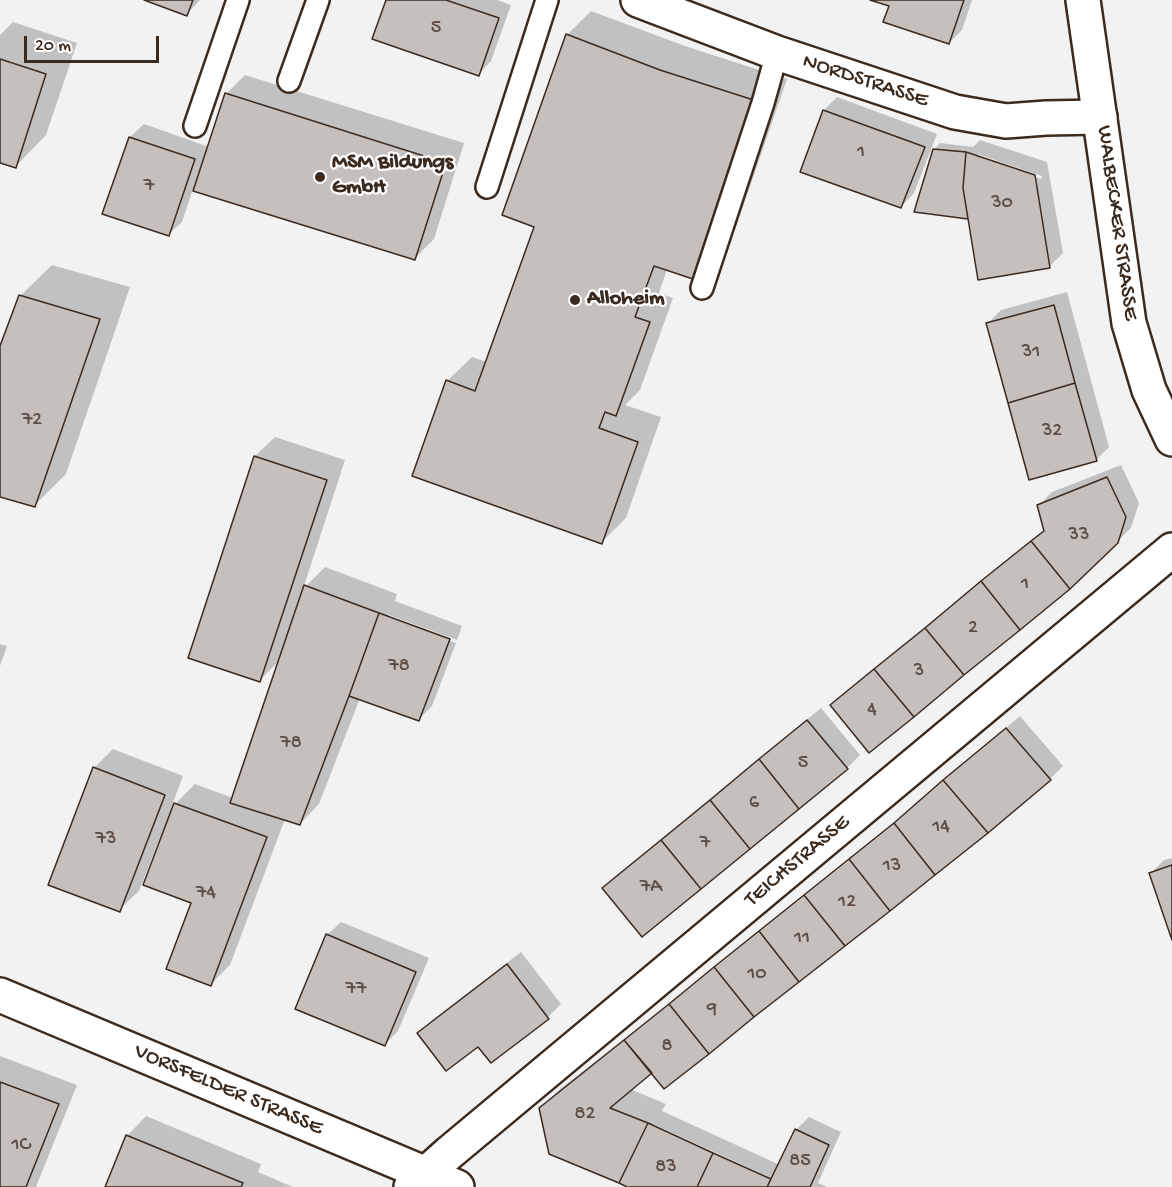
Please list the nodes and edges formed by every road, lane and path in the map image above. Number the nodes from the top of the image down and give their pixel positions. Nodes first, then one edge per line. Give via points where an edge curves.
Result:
1 (238, 0) edge
2 (318, 0) edge
3 (547, 0) edge
4 (638, 0) edge
5 (1083, 0) edge
6 (777, 52) junction
7 (289, 81) dead end
8 (1100, 117) junction
9 (195, 126) dead end
10 (487, 187) dead end
11 (702, 288) dead end
12 (1172, 439) edge
13 (1172, 550) edge
14 (0, 995) edge
15 (418, 1181) edge
16 (457, 1187) edge

1 - 9 lane
2 - 7 lane
3 - 10 lane
4 - 6 street, NORDSTRASSE
5 - 8 street, WALBECKER STRASSE
6 - 8 street, NORDSTRASSE via 955,112 1006,121
6 - 11 lane via 764,104
8 - 12 street, WALBECKER STRASSE via 1129,323 1149,390
13 - 15 street, TEICHSTRASSE
14 - 15 street, VORSFELDER STRASSE
15 - 16 street, VORSFELDER STRASSE

